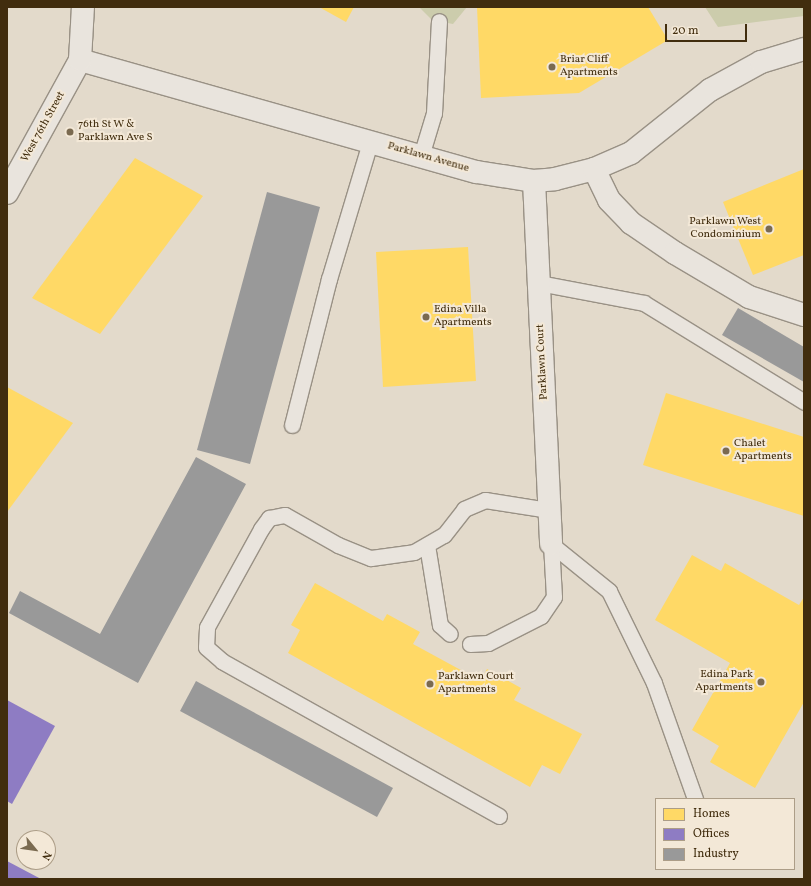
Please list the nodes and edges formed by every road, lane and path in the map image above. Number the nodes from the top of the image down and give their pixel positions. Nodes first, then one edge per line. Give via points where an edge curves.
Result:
1 (83, 7) edge
2 (439, 21) dead end
3 (804, 49) edge
4 (80, 60) junction
5 (370, 142) junction
6 (421, 156) junction
7 (594, 169) junction
8 (534, 181) junction
9 (7, 193) edge
10 (539, 283) junction
11 (804, 315) edge
12 (804, 402) edge
13 (292, 425) dead end
14 (550, 510) junction
15 (551, 544) junction
16 (427, 545) junction
17 (450, 634) dead end
18 (470, 644) dead end
19 (696, 798) edge
20 (499, 816) dead end

1 - 4 street
2 - 6 lane via 434,113
3 - 7 street, Parklawn Avenue via 761,62 710,90 631,153
4 - 5 street, Parklawn Avenue
4 - 9 street, West 76th Street
5 - 6 street, Parklawn Avenue
5 - 13 lane via 329,279
6 - 8 street, Parklawn Avenue via 477,172
7 - 8 street, Parklawn Avenue via 555,179
7 - 11 street via 609,200 631,223 675,253 749,297
8 - 10 street, Parklawn Court
10 - 12 lane via 644,303
10 - 14 street, Parklawn Court
14 - 15 street, Parklawn Court
14 - 16 lane via 485,500 464,510 444,535
15 - 18 lane via 554,597 541,616 488,643
15 - 19 lane via 609,590 654,683
16 - 17 lane via 440,625
16 - 20 lane via 414,552 372,558 338,545 285,515 269,518 207,627 206,646 222,661

